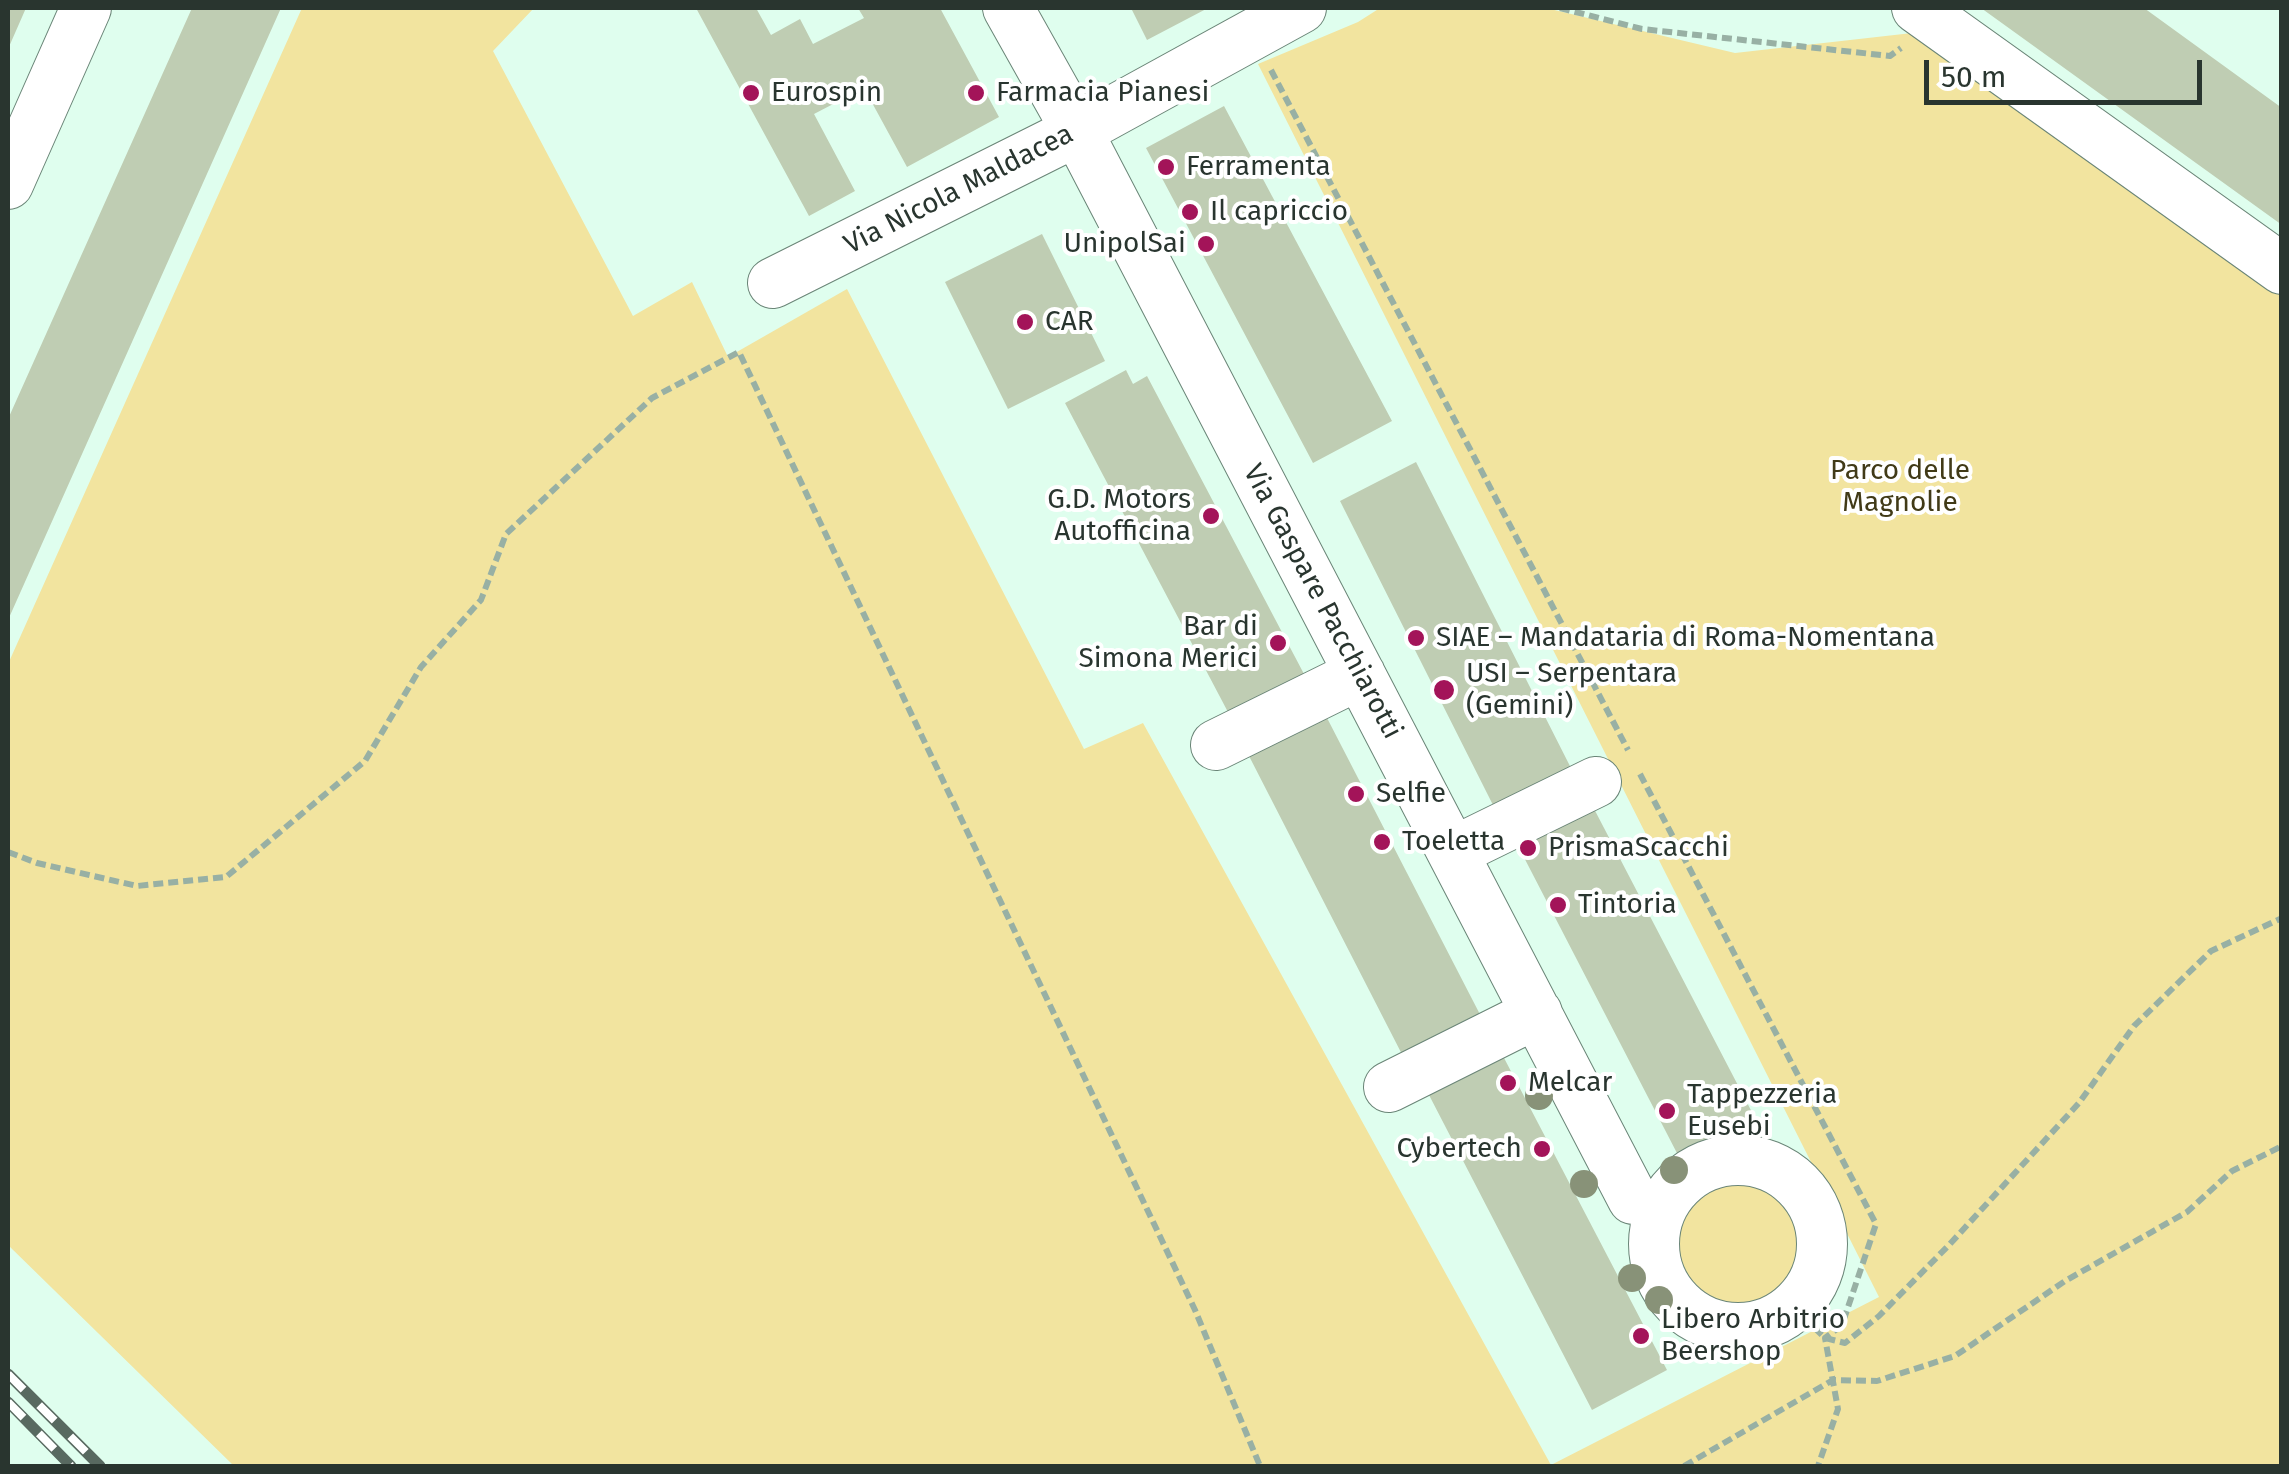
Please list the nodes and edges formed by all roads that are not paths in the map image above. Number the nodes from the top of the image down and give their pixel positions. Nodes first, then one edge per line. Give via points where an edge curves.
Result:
1 (86, 8) edge
2 (1008, 8) edge
3 (1302, 8) edge
4 (1923, 12) edge
5 (1245, 21) edge
6 (1077, 131) junction
7 (8, 184) edge
8 (2282, 270) edge
9 (773, 283) dead end
10 (1360, 674) junction
11 (1216, 745) dead end
12 (1621, 768) road end
13 (1452, 852) junction
14 (1536, 1013) junction
15 (1389, 1087) dead end
16 (1649, 1201) junction

1 - 7 street
2 - 6 street, Via Gaspare Pacchiarotti
3 - 5 street, Via Nicola Maldacea
4 - 8 street
5 - 6 street, Via Nicola Maldacea
6 - 9 street, Via Nicola Maldacea
6 - 10 street, Via Gaspare Pacchiarotti
10 - 11 street
10 - 13 street, Via Gaspare Pacchiarotti
12 - 13 street
13 - 14 street, Via Gaspare Pacchiarotti
14 - 15 street
14 - 16 street, Via Gaspare Pacchiarotti
16 - 16 street, Via Gaspare Pacchiarotti via 1705,1166 1732,1159 1786,1174 1819,1217 1823,1246 1804,1298 1809,1322 1782,1316 1728,1328 1678,1303 1654,1253

